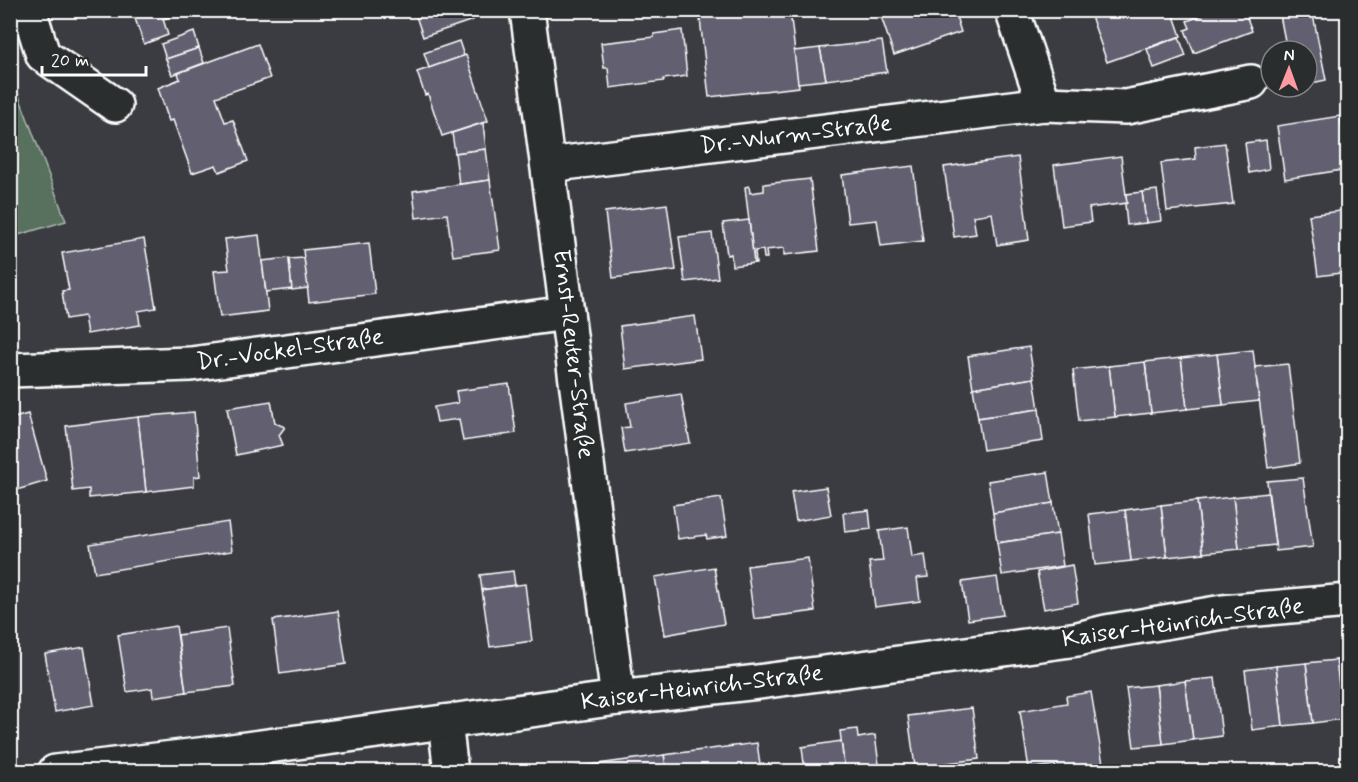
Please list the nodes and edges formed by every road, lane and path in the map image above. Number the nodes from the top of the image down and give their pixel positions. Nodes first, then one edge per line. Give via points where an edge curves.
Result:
1 (29, 10) edge
2 (527, 10) edge
3 (1012, 10) edge
4 (1251, 82) dead end
5 (1044, 104) junction
6 (115, 105) dead end
7 (548, 165) junction
8 (567, 313) junction
9 (10, 370) edge
10 (1347, 601) edge
11 (618, 698) junction
12 (445, 722) junction
13 (55, 771) edge
14 (451, 771) edge

1 - 6 street via 43,56
2 - 7 street, Ernst-Reuter-Straße
3 - 5 street
4 - 5 street, Dr.-Wurm-Straße via 1126,107
5 - 7 street, Dr.-Wurm-Straße
7 - 8 street, Ernst-Reuter-Straße
8 - 9 street, Dr.-Vockel-Straße via 191,364
8 - 11 street, Ernst-Reuter-Straße
10 - 11 street, Kaiser-Heinrich-Straße via 1223,612 1078,639
11 - 12 street, Kaiser-Heinrich-Straße
12 - 13 street, Kaiser-Heinrich-Straße
12 - 14 street

